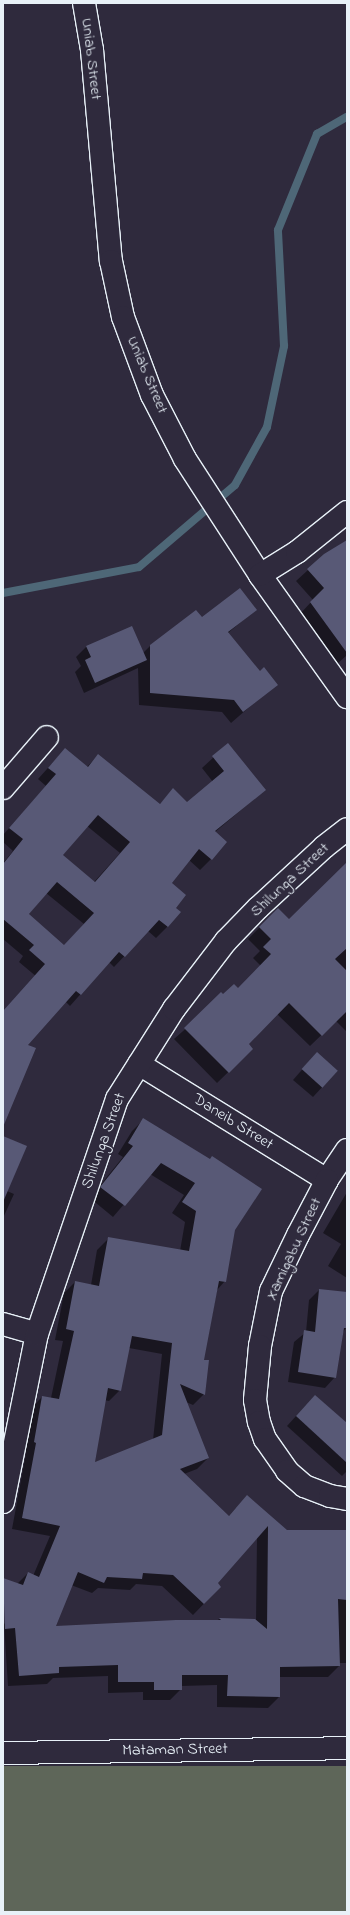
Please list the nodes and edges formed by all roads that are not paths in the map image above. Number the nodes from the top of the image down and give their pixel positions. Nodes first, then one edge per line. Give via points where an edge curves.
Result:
1 (84, 3) edge
2 (347, 512) edge
3 (260, 575) junction
4 (347, 697) edge
5 (47, 737) dead end
6 (3, 788) edge
7 (347, 829) edge
8 (139, 1064) junction
9 (347, 1150) edge
10 (327, 1180) junction
11 (3, 1324) edge
12 (37, 1334) junction
13 (347, 1499) edge
14 (3, 1502) edge
15 (347, 1748) edge
16 (3, 1753) edge

1 - 3 street, Uniab Street via 92,50 111,261 123,317 152,395 185,459
2 - 3 street via 297,552
3 - 4 street, Uniab Street
5 - 6 street
7 - 8 street, Shilunga Street via 263,903 226,941 174,1009
8 - 10 street, Daneib Street
8 - 12 street, Shilunga Street via 116,1099
9 - 10 street, Xamigabu Street
10 - 13 street, Xamigabu Street via 271,1291 260,1346 255,1400 265,1439 286,1471 304,1486 330,1496
11 - 12 street
12 - 14 street, Shilunga Street
15 - 16 street, Mataman Street

